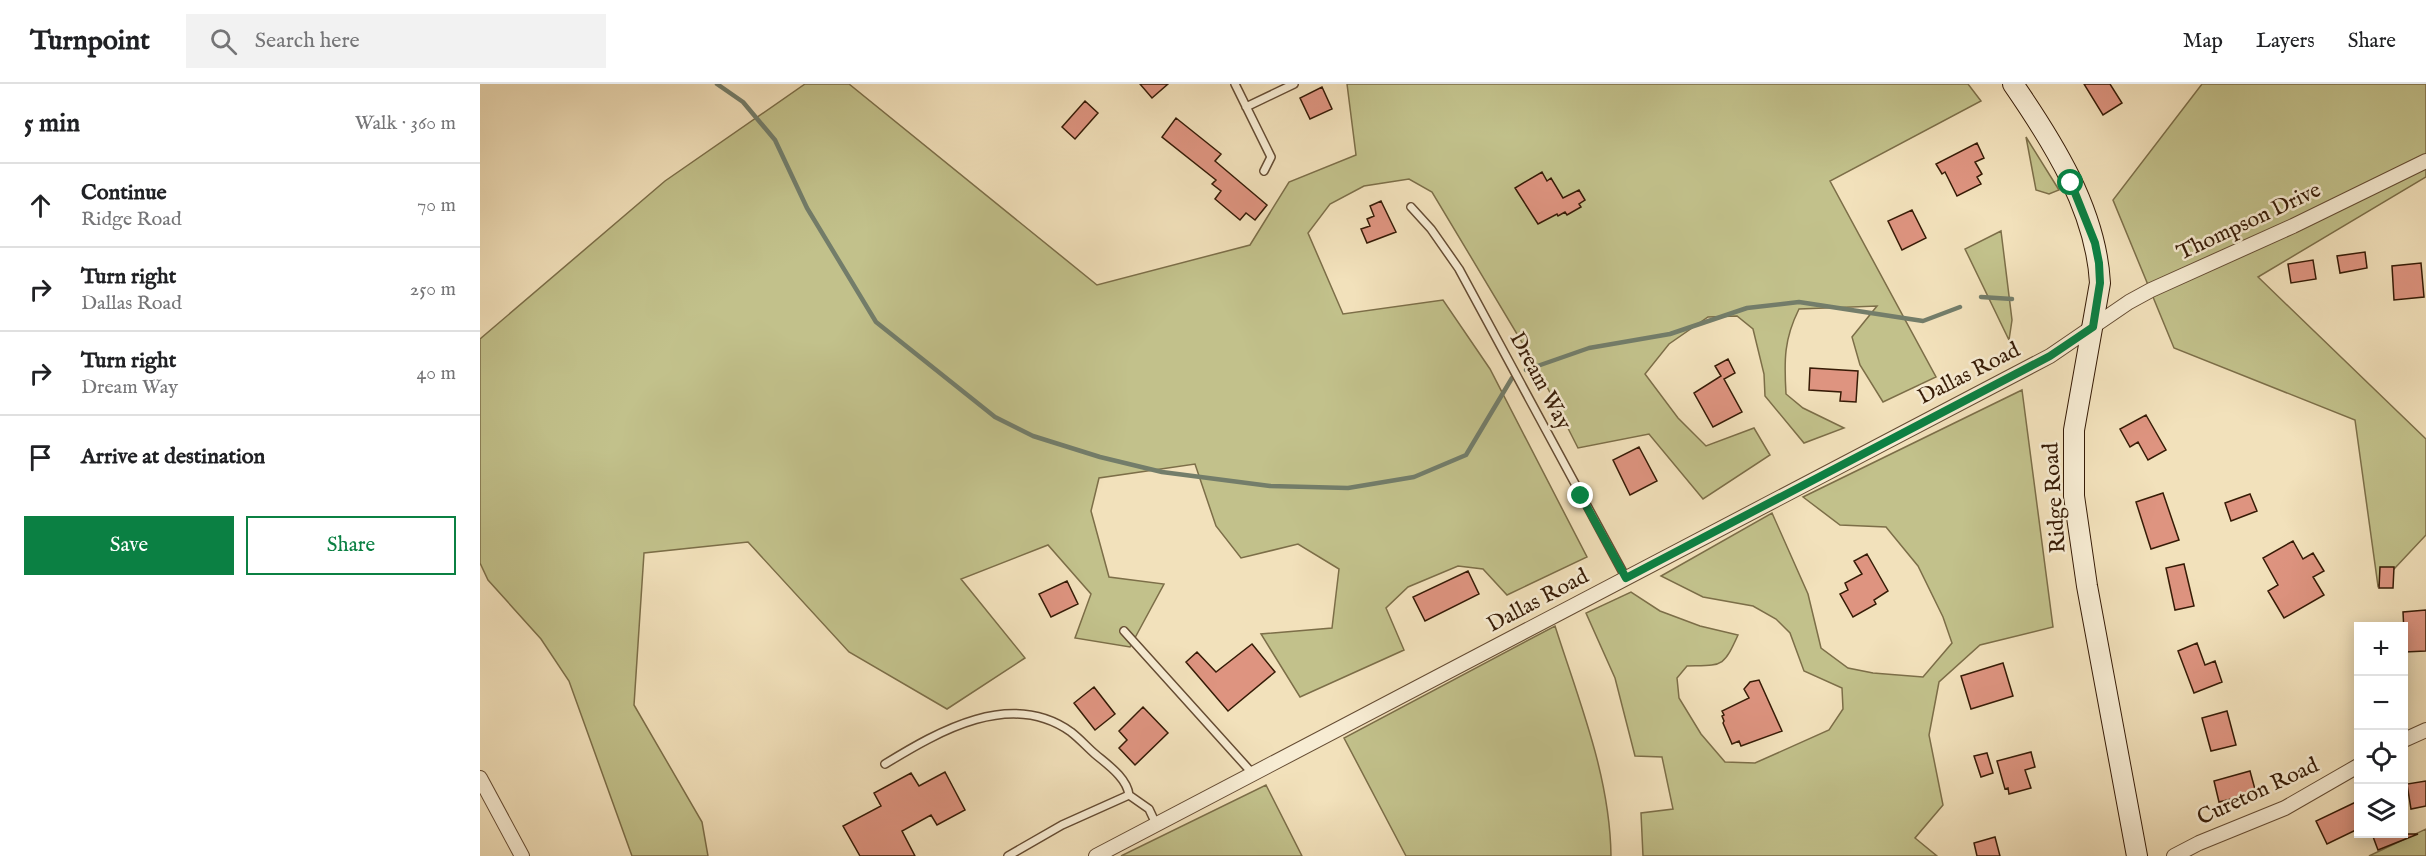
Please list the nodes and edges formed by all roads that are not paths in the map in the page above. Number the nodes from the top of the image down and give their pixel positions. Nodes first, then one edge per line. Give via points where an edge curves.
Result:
1 (1235, 84) edge
2 (1294, 84) edge
3 (2013, 84) edge
4 (1246, 107) junction
5 (2426, 161) edge
6 (1264, 171) dead end
7 (1411, 207) dead end
8 (2093, 327) junction
9 (1626, 578) junction
10 (1124, 631) dead end
11 (2426, 730) edge
12 (2408, 738) edge
13 (885, 764) dead end
14 (2354, 768) edge
15 (1253, 774) junction
16 (480, 778) edge
17 (1129, 795) junction
18 (1156, 825) junction
19 (522, 856) edge
20 (1008, 856) edge
21 (1096, 856) edge
22 (2137, 856) edge
23 (2174, 856) edge

1 - 4 lane
2 - 4 lane
3 - 8 street, Ridge Road via 2066,174 2095,243 2100,283
4 - 6 lane via 1271,157
5 - 8 street, Thompson Drive via 2151,290
7 - 9 lane, Dream Way via 1459,269
8 - 9 street, Dallas Road via 2050,356
8 - 22 street, Ridge Road via 2074,430 2074,496
9 - 15 street, Dallas Road
10 - 15 lane
11 - 12 street
13 - 17 lane via 934,734 962,723 1022,714 1044,718 1071,732 1115,772 1128,787
14 - 23 street, Cureton Road via 2285,808
15 - 18 street, Dallas Road
16 - 19 street
17 - 18 lane via 1149,809
17 - 20 lane via 1062,825
18 - 21 street, Dallas Road

